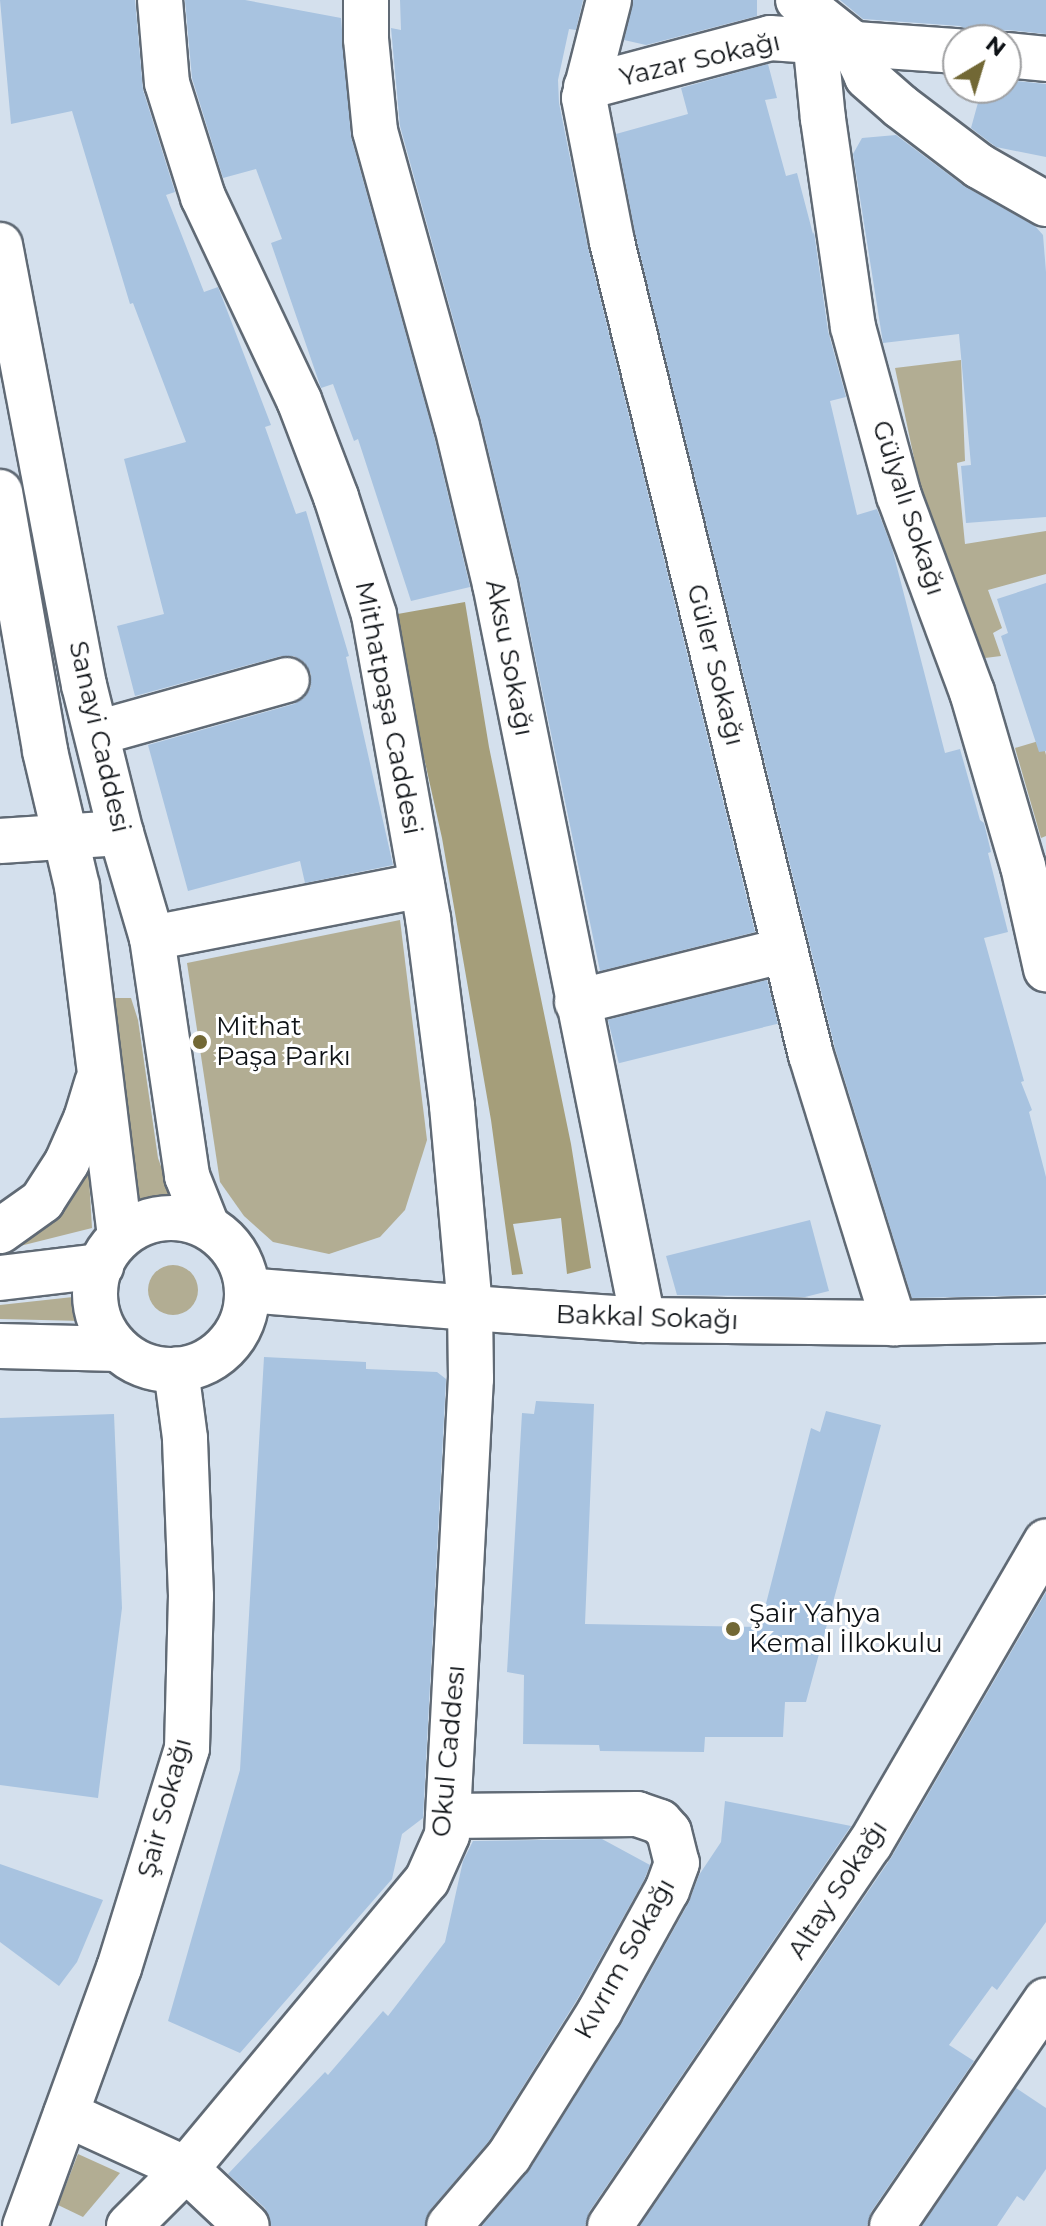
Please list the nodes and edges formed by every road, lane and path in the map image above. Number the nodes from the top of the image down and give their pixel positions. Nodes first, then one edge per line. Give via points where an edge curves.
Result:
1 (160, 0) edge
2 (366, 0) edge
3 (609, 0) edge
4 (821, 27) edge
5 (942, 48) edge
6 (1022, 57) edge
7 (1046, 59) edge
8 (586, 87) junction
9 (1046, 204) edge
10 (0, 245) edge
11 (0, 492) edge
12 (287, 680) dead end
13 (97, 733) junction
14 (121, 833) junction
15 (66, 838) junction
16 (0, 841) edge
17 (422, 885) junction
18 (152, 938) junction
19 (785, 950) junction
20 (1046, 969) edge
21 (577, 1002) junction
22 (100, 1072) junction
23 (207, 1226) junction
24 (0, 1231) edge
25 (110, 1251) junction
26 (0, 1278) edge
27 (248, 1290) junction
28 (470, 1308) junction
29 (643, 1320) junction
30 (1046, 1320) edge
31 (894, 1323) junction
32 (0, 1346) edge
33 (118, 1349) junction
34 (176, 1370) junction
35 (1046, 1542) edge
36 (448, 1816) junction
37 (1046, 2000) edge
38 (66, 2114) junction
39 (186, 2169) junction
40 (25, 2226) edge
41 (129, 2226) edge
42 (247, 2226) edge
43 (449, 2226) edge
44 (610, 2226) edge
45 (892, 2226) edge

1 - 17 street, Mithatpaşa Caddesi via 167,83 203,197 299,400 367,591
2 - 21 street, Aksu Sokağı via 375,131 495,584
3 - 8 street, Güler Sokağı
4 - 5 street, Yazar Sokağı
4 - 8 street, Yazar Sokağı
4 - 9 street via 900,106 979,166
4 - 20 street, Gülyalı Sokağı via 823,119 853,327 899,496 972,692 1023,866
6 - 7 street
8 - 19 street, Güler Sokağı via 612,242
10 - 13 street, Sanayi Caddesi
11 - 15 street, Sanayi Caddesi via 45,751
12 - 13 street
13 - 14 street, Sanayi Caddesi
14 - 15 street
14 - 18 street, Sanayi Caddesi
15 - 16 street
15 - 22 street, Sanayi Caddesi
17 - 18 street
17 - 28 street, Mithatpaşa Caddesi via 452,1106
18 - 23 street, Sanayi Caddesi via 187,1176
19 - 21 street
19 - 31 street, Güler Sokağı via 811,1055
21 - 29 street, Aksu Sokağı
22 - 24 street via 67,1162 42,1201
22 - 25 street, Sanayi Caddesi
23 - 25 street via 162,1217 140,1224
23 - 27 street via 228,1242 242,1264
25 - 26 street
25 - 33 street via 95,1293 97,1313
27 - 28 street, Bakkal Sokağı
27 - 34 street via 247,1310 229,1345 195,1367
28 - 29 street, Bakkal Sokağı
28 - 36 street, Okul Caddesı via 471,1379
29 - 31 street, Bakkal Sokağı
30 - 31 street, Bakkal Sokağı
32 - 33 street
33 - 34 street via 155,1369
34 - 38 street, Şair Sokağı via 185,1438 191,1596 187,1748 119,1968
35 - 44 street, Altay Sokağı via 870,1844
36 - 39 street, Okul Caddesı via 447,1835 427,1880
36 - 43 street, Kıvrım Sokağı via 637,1814 660,1822 669,1832 677,1863 600,2011 509,2156
37 - 45 street
38 - 39 street
38 - 40 street, Şair Sokağı
39 - 41 street, Okul Caddesı
39 - 42 street

